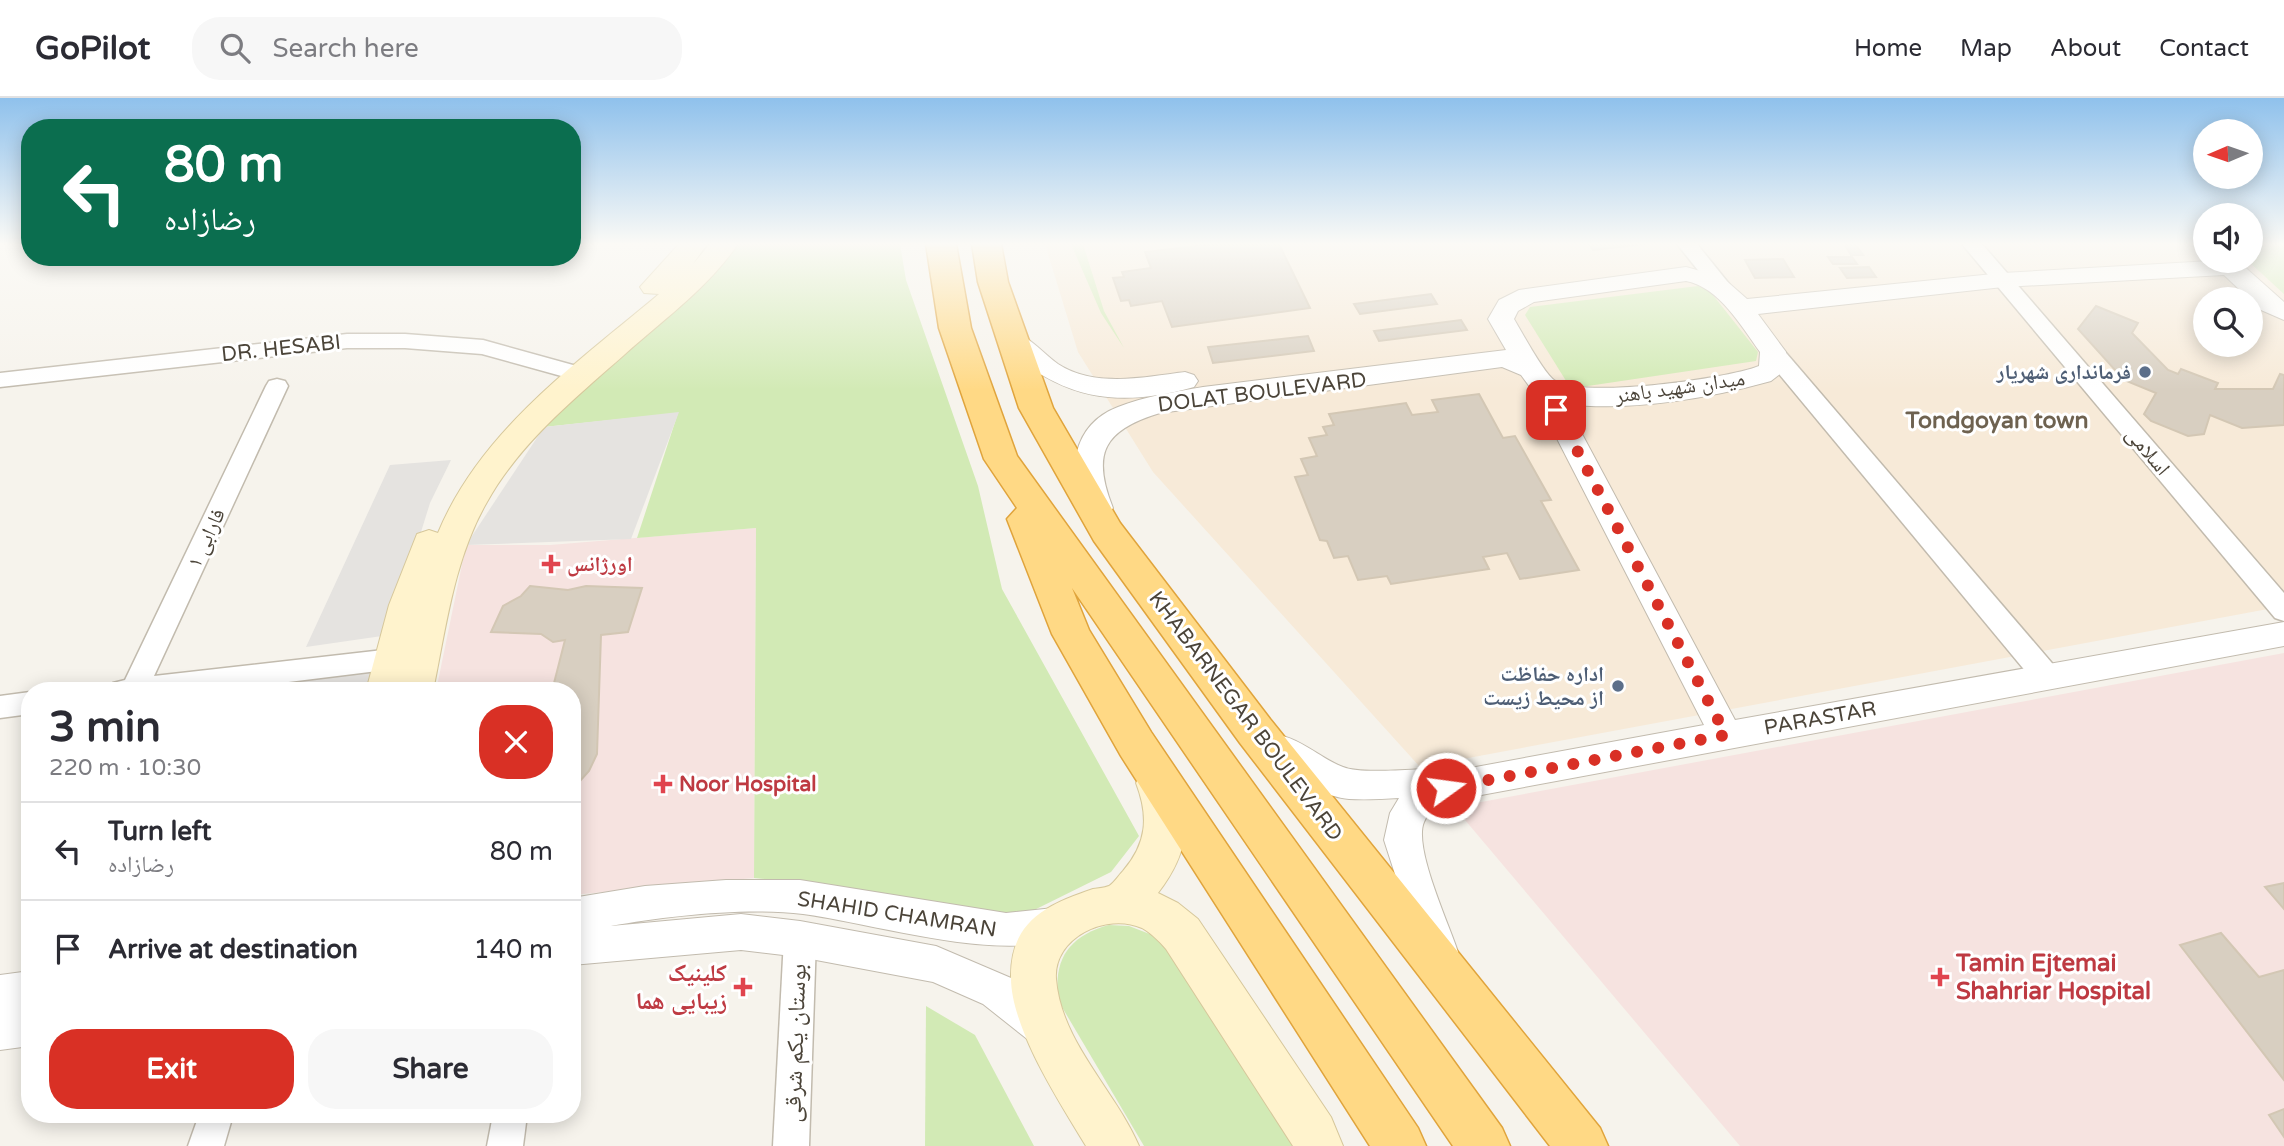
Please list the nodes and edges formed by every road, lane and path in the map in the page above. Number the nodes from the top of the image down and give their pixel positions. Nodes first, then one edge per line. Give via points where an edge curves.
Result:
1 (650, 293) edge
2 (675, 293) edge
3 (949, 293) edge
4 (996, 293) edge
5 (1544, 293) edge
6 (1726, 293) edge
7 (1947, 293) edge
8 (2014, 293) edge
9 (2259, 293) edge
10 (2279, 311) edge
11 (1745, 316) junction
12 (1507, 328) junction
13 (1010, 338) junction
14 (1773, 352) junction
15 (572, 372) junction
16 (1539, 378) junction
17 (0, 380) edge
18 (277, 386) dead end
19 (1109, 389) junction
20 (1125, 414) junction
21 (1002, 459) junction
22 (1107, 532) junction
23 (2284, 611) edge
24 (2284, 634) edge
25 (389, 676) edge
26 (2047, 677) junction
27 (132, 682) edge
28 (277, 682) edge
29 (416, 682) edge
30 (21, 704) edge
31 (0, 707) edge
32 (1255, 731) junction
33 (1726, 735) junction
34 (1136, 744) junction
35 (1465, 783) junction
36 (1121, 903) junction
37 (581, 914) edge
38 (1054, 925) junction
39 (800, 939) junction
40 (581, 946) edge
41 (1447, 976) junction
42 (21, 991) edge
43 (0, 994) edge
44 (21, 1028) edge
45 (1045, 1028) junction
46 (0, 1031) edge
47 (213, 1123) edge
48 (509, 1123) edge
49 (206, 1146) edge
50 (505, 1146) edge
51 (791, 1146) edge
52 (1114, 1146) edge
53 (1318, 1146) edge
54 (1400, 1146) edge
55 (1483, 1146) edge
56 (1582, 1146) edge

1 - 15 main road
2 - 15 main road
3 - 21 highway via 956,328
4 - 13 highway, KHABARNEGAR BOULEVARD
5 - 12 street via 1514,301 1502,319
6 - 11 street
7 - 11 street
8 - 23 street, اسلامی
9 - 10 street
11 - 14 street
12 - 16 street
12 - 19 street, DOLAT BOULEVARD via 1494,342
13 - 19 street, DOLAT BOULEVARD via 1039,366 1070,382
13 - 22 highway, KHABARNEGAR BOULEVARD via 1036,408
14 - 16 street, میدان شهید باهنر via 1772,370 1762,375 1597,399 1566,397
14 - 26 street
15 - 17 street, DR. HESABI via 483,347 347,341
15 - 25 main road via 515,410 463,475 430,538
15 - 29 main road via 470,502 449,551
16 - 20 street, DOLAT BOULEVARD via 1504,358 1203,396
16 - 33 street
18 - 27 street, فارابی ۱
19 - 20 street via 1088,396 1082,405 1101,418
20 - 22 street, DOLAT BOULEVARD via 1098,436 1088,457 1088,482
21 - 34 highway via 1071,634
21 - 55 highway
22 - 32 highway, KHABARNEGAR BOULEVARD
24 - 26 street, PARASTAR
25 - 28 street
26 - 33 street, PARASTAR
30 - 31 street
32 - 35 street via 1308,769 1346,784
32 - 41 highway, KHABARNEGAR BOULEVARD
33 - 35 street, PARASTAR
34 - 36 main road via 1165,800 1168,828 1155,864
34 - 54 highway
35 - 41 street, PARASTAR via 1427,794 1408,813 1402,840
36 - 38 main road via 1087,910
36 - 53 main road via 1163,914 1182,934
37 - 38 street, SHAHID CHAMRAN via 645,903 800,897 1006,931
38 - 45 main road via 1039,945 1032,971 1035,1000
39 - 40 street, SHAHID CHAMRAN via 741,932
39 - 45 street, SHAHID CHAMRAN via 936,964 997,991
39 - 51 street, بوستان یکم شرقی
41 - 56 highway, KHABARNEGAR BOULEVARD
42 - 43 street
44 - 46 street
45 - 52 main road
47 - 49 street
48 - 50 street

